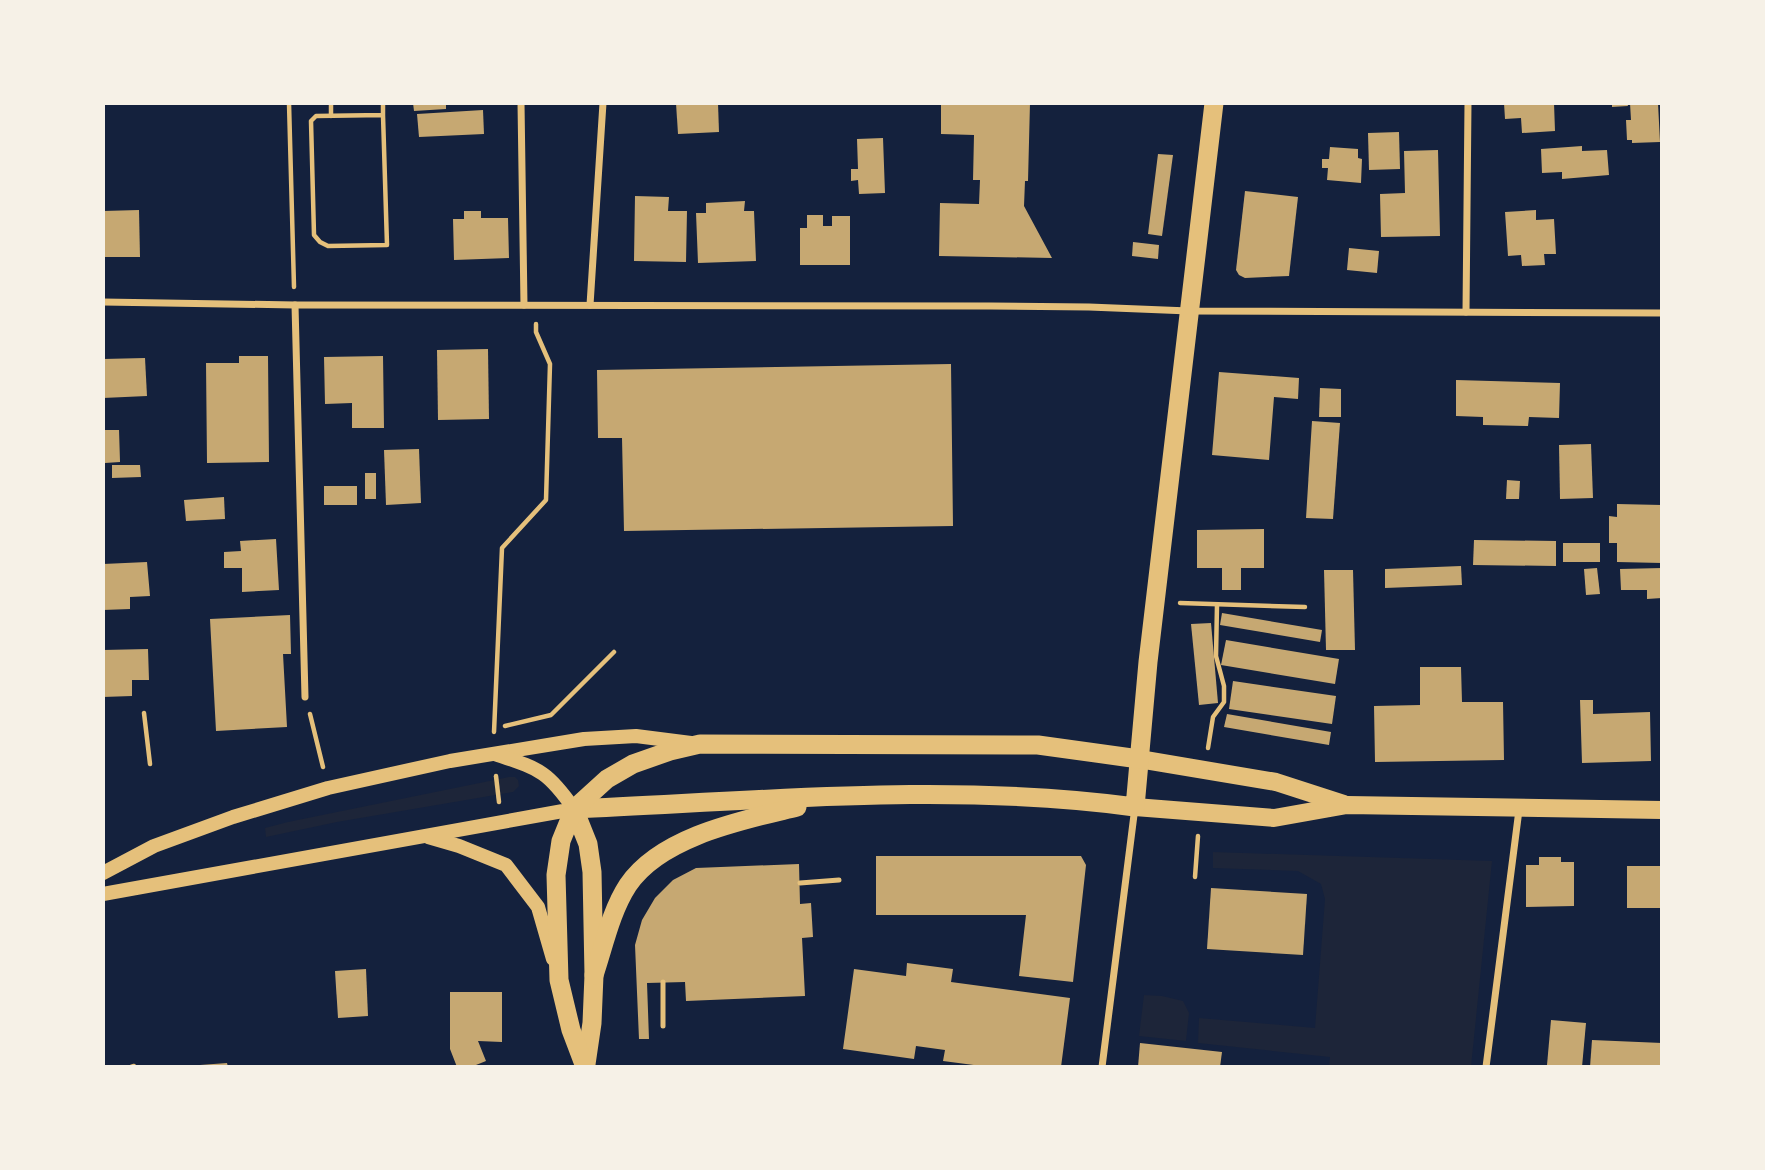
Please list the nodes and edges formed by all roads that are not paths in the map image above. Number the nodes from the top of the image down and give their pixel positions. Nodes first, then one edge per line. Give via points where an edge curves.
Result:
1 (521, 103) edge
2 (603, 103) edge
3 (1214, 103) edge
4 (1468, 103) edge
5 (103, 302) edge
6 (295, 305) junction
7 (524, 305) junction
8 (590, 305) junction
9 (1189, 311) junction
10 (1466, 312) junction
11 (1662, 313) edge
12 (306, 697) road end
13 (700, 744) junction
14 (494, 753) junction
15 (1139, 759) junction
16 (842, 796) junction
17 (1347, 805) junction
18 (1135, 807) junction
19 (574, 809) junction
20 (1519, 809) junction
21 (1662, 810) edge
22 (423, 835) junction
23 (103, 873) edge
24 (839, 880) dead end
25 (800, 883) dead end
26 (103, 894) edge
27 (594, 975) junction
28 (559, 980) junction
29 (663, 982) dead end
30 (663, 1026) dead end
31 (586, 1067) edge
32 (1102, 1067) edge
33 (1486, 1067) edge

1 - 7 street
2 - 8 street
3 - 9 highway
4 - 10 street
5 - 6 street
6 - 7 street
6 - 12 street
7 - 8 street
8 - 9 street
9 - 10 street
9 - 15 highway
10 - 11 street
13 - 14 main road via 636,736 584,738
13 - 15 highway via 1038,745
13 - 19 highway via 633,764 607,779
14 - 19 main road via 536,768 555,783
14 - 23 main road via 328,788 233,817 154,846
15 - 17 main road via 1276,782
15 - 18 highway
16 - 18 highway via 1070,798
16 - 19 highway
16 - 27 highway via 734,822 685,841 653,860 629,883
17 - 18 main road via 1274,818
17 - 20 main road
18 - 32 street
19 - 22 main road
19 - 27 highway via 592,872
19 - 28 highway via 561,841 556,875
20 - 21 main road
20 - 33 street
22 - 26 main road
22 - 28 main road via 506,865 538,907
24 - 25 lane
27 - 31 highway
28 - 31 highway
29 - 30 lane

